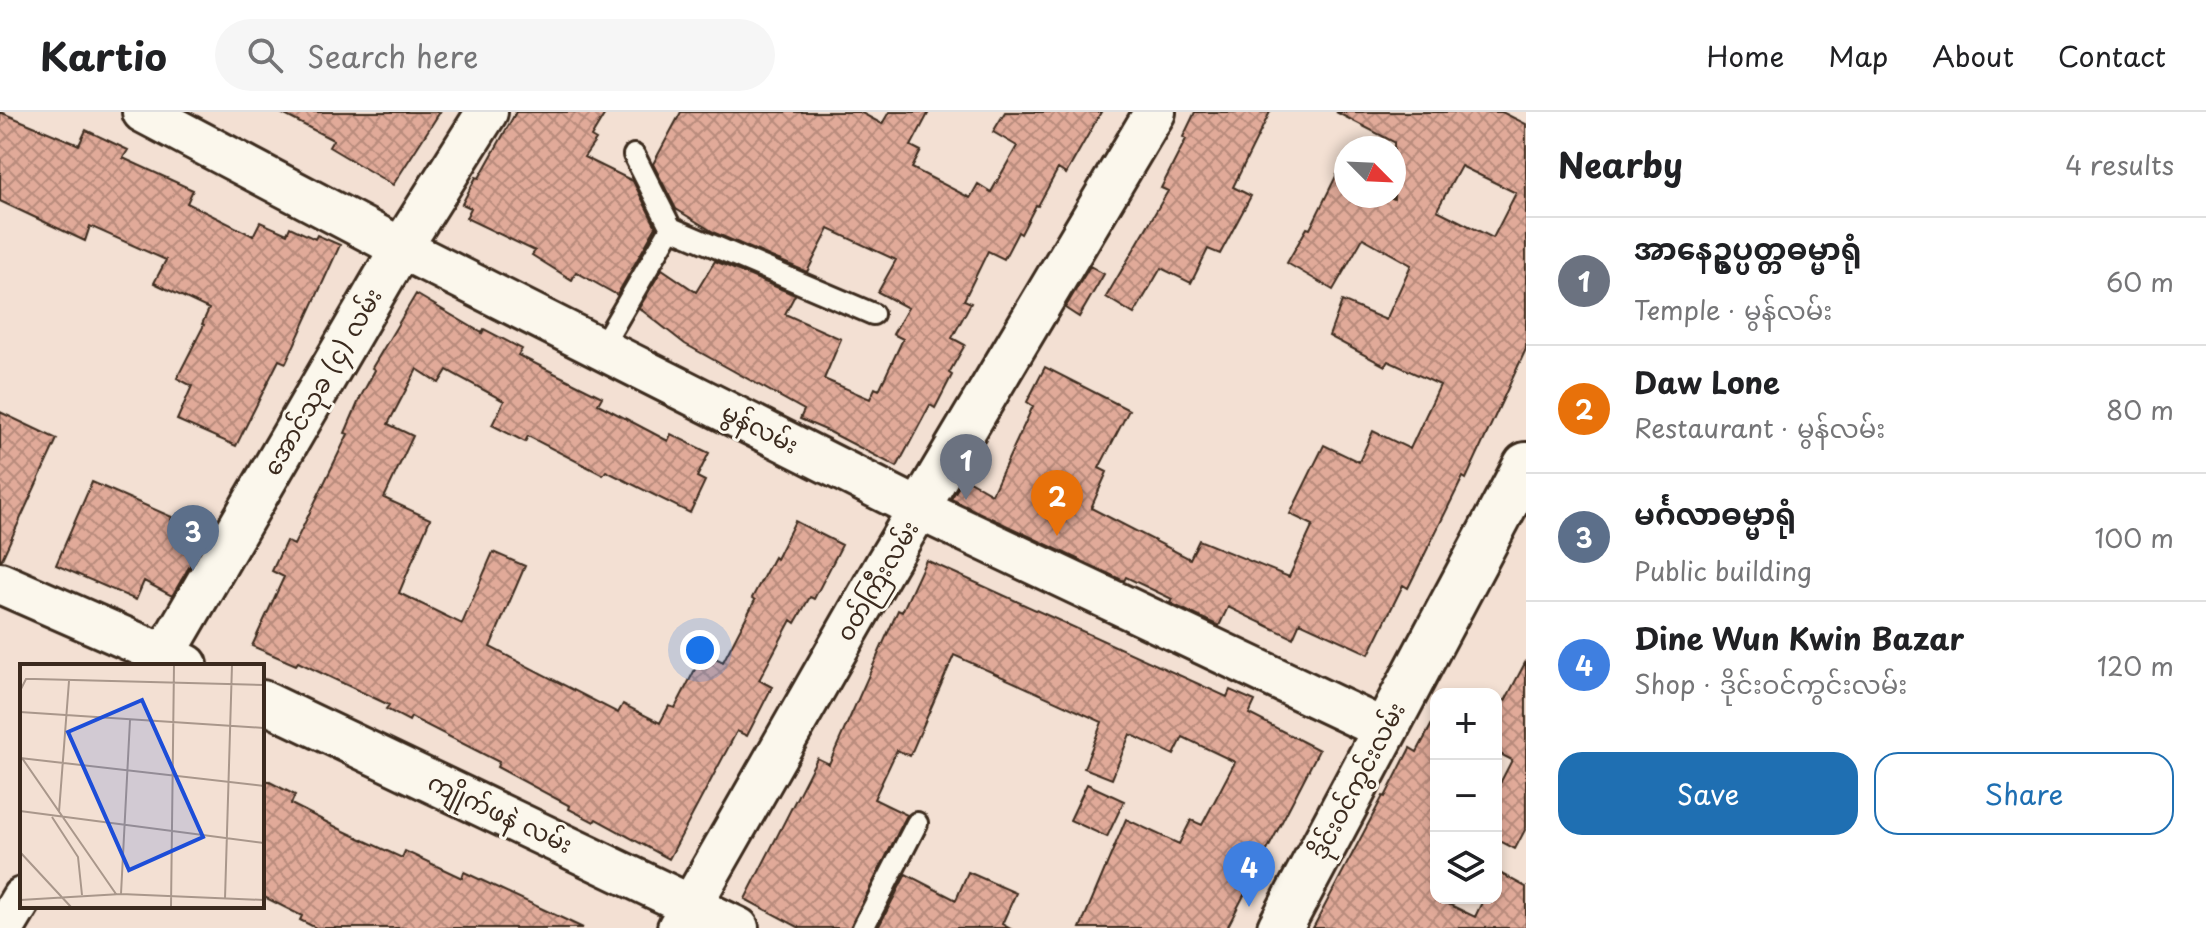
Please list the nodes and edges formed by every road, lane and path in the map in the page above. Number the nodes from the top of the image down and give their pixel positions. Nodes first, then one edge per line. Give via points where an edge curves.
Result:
1 (143, 112) edge
2 (487, 112) edge
3 (1155, 112) edge
4 (634, 155) dead end
5 (671, 228) junction
6 (401, 248) junction
7 (873, 314) dead end
8 (601, 348) junction
9 (1526, 465) edge
10 (921, 510) junction
11 (0, 583) edge
12 (171, 662) edge
13 (264, 702) edge
14 (1385, 730) junction
15 (917, 823) dead end
16 (20, 901) edge
17 (685, 917) edge
18 (4, 928) edge
19 (738, 928) edge
20 (863, 928) edge
21 (1280, 928) edge

1 - 6 street, မွန်လမ်း
2 - 6 street, အောင်သုခ (၄) လမ်း
3 - 10 street, ၀တ်ကြီးလမ်း
4 - 5 lane
5 - 7 lane
5 - 8 lane
6 - 8 street, မွန်လမ်း
6 - 12 street, အောင်သုခ (၄) လမ်း
8 - 10 street, မွန်လမ်း
9 - 14 street, ဒိုင်းဝင်ကွင်းလမ်း
10 - 14 street, မွန်လမ်း
10 - 17 street, ၀တ်ကြီးလမ်း
11 - 12 street
13 - 17 street, ကျိုက်ဖနဲ လမ်း
14 - 21 street, ဒိုင်းဝင်ကွင်းလမ်း
15 - 20 lane
16 - 18 street
17 - 19 street, ကျိုက်ဖနဲ လမ်း

